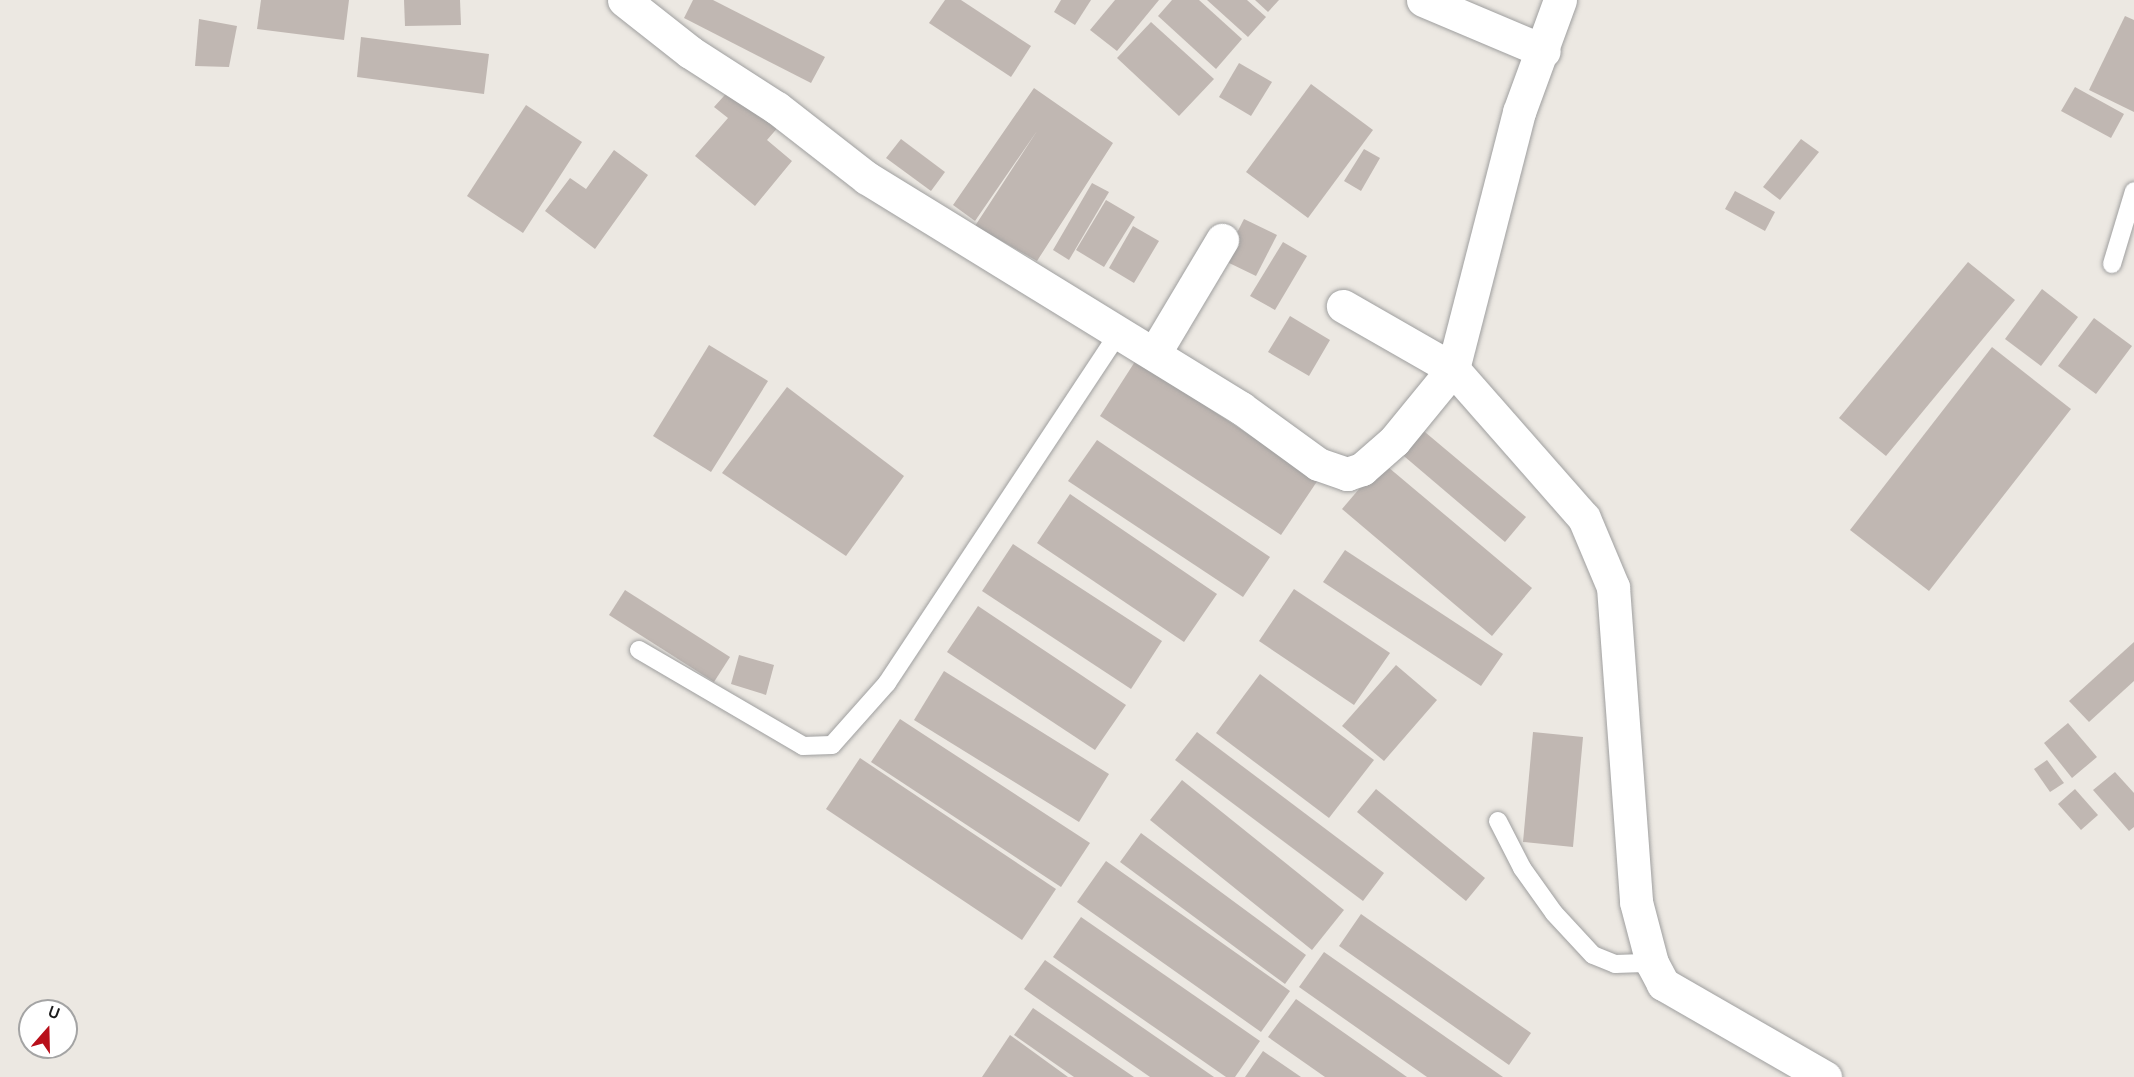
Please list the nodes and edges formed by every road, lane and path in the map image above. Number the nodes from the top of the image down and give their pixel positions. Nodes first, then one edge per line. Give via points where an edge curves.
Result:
1 (624, 0) edge
2 (1423, 0) edge
3 (1560, 0) edge
4 (1544, 51) junction
5 (2134, 191) edge
6 (1222, 240) dead end
7 (2112, 264) dead end
8 (1343, 306) dead end
9 (1119, 333) junction
10 (1154, 354) junction
11 (1453, 369) junction
12 (639, 650) dead end
13 (1498, 821) dead end
14 (1652, 963) junction
15 (1825, 1077) edge

1 - 9 street via 690,52 777,108 867,178
2 - 4 street
3 - 4 street
4 - 11 street via 1519,112
5 - 7 lane
6 - 10 street
8 - 11 street
9 - 10 street
9 - 12 lane via 887,683 832,746 803,746
10 - 11 street via 1241,408 1318,464 1347,474 1362,469 1394,441
11 - 14 street via 1584,519 1613,587 1636,902
13 - 14 lane via 1522,868 1554,913 1593,955 1615,964
14 - 15 street via 1664,984

